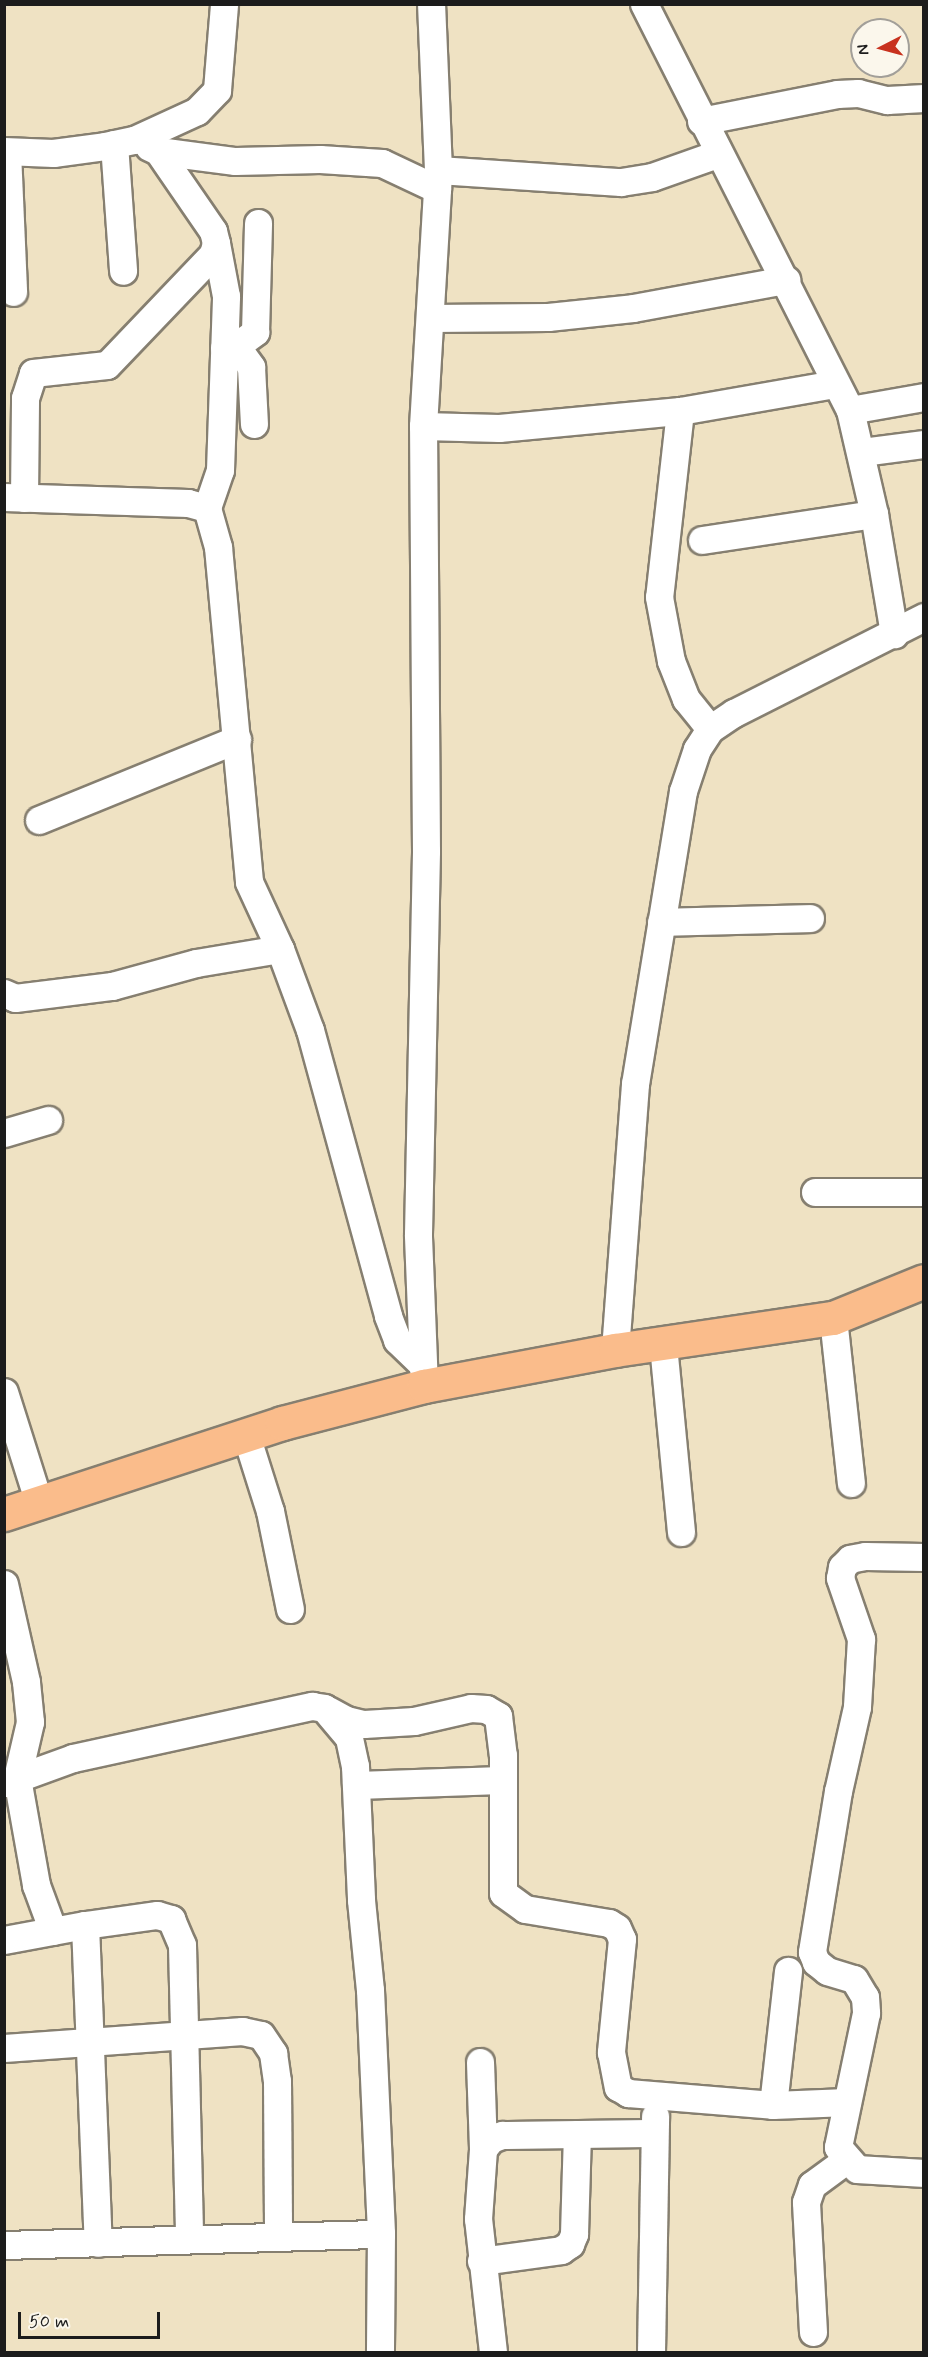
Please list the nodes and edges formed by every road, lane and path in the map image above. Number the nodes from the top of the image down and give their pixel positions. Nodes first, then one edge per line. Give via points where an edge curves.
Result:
1 (224, 4) edge
2 (431, 4) edge
3 (644, 4) edge
4 (924, 98) edge
5 (701, 120) junction
6 (135, 145) junction
7 (6, 152) edge
8 (717, 154) junction
9 (437, 179) junction
10 (258, 223) dead end
11 (216, 243) junction
12 (123, 271) dead end
13 (786, 280) junction
14 (13, 292) dead end
15 (430, 318) junction
16 (230, 347) junction
17 (835, 384) junction
18 (924, 397) edge
19 (850, 410) junction
20 (680, 411) junction
21 (254, 424) dead end
22 (423, 426) junction
23 (924, 444) edge
24 (862, 452) junction
25 (14, 498) edge
26 (207, 508) junction
27 (874, 514) junction
28 (702, 540) dead end
29 (924, 617) edge
30 (894, 634) junction
31 (710, 729) junction
32 (237, 739) junction
33 (39, 820) dead end
34 (810, 918) dead end
35 (661, 922) junction
36 (280, 949) junction
37 (4, 993) edge
38 (48, 1120) dead end
39 (4, 1133) edge
40 (815, 1192) dead end
41 (924, 1192) edge
42 (924, 1281) edge
43 (833, 1318) junction
44 (663, 1345) junction
45 (615, 1350) junction
46 (423, 1375) junction
47 (4, 1392) edge
48 (246, 1435) junction
49 (851, 1483) dead end
50 (39, 1503) junction
51 (4, 1514) edge
52 (681, 1532) dead end
53 (924, 1557) edge
54 (4, 1584) edge
55 (290, 1609) dead end
56 (324, 1707) junction
57 (502, 1779) junction
58 (10, 1781) edge
59 (356, 1785) junction
60 (85, 1925) junction
61 (53, 1931) junction
62 (4, 1940) edge
63 (788, 1971) dead end
64 (185, 2037) junction
65 (91, 2039) junction
66 (4, 2048) edge
67 (480, 2062) dead end
68 (658, 2094) junction
69 (847, 2102) junction
70 (773, 2104) junction
71 (654, 2133) junction
72 (577, 2134) junction
73 (483, 2149) junction
74 (846, 2160) junction
75 (924, 2173) edge
76 (278, 2234) junction
77 (381, 2234) junction
78 (189, 2237) junction
79 (98, 2243) junction
80 (4, 2245) edge
81 (481, 2261) junction
82 (813, 2332) dead end
83 (380, 2352) edge
84 (493, 2352) edge
85 (651, 2352) edge

1 - 6 street via 219,80 212,99
2 - 9 street
3 - 5 street
4 - 5 street via 887,100 858,93 837,94
5 - 8 street
6 - 7 street via 53,153
6 - 9 street via 236,161 320,159 382,164
6 - 11 street via 205,217
6 - 12 street
7 - 14 street
8 - 9 street via 652,177 621,182
8 - 13 street
9 - 15 street
10 - 16 street via 255,332
11 - 16 street
11 - 25 street via 213,255 107,365 33,373 25,398
13 - 15 street via 633,308 548,318
13 - 17 street
15 - 22 street
16 - 21 street via 251,367
16 - 26 street via 220,470
17 - 19 street
17 - 20 street
18 - 19 street
19 - 24 street
20 - 22 street via 500,428
20 - 31 street via 659,597 671,661 686,699
22 - 46 street via 426,851 418,1234
23 - 24 street
24 - 27 street
25 - 26 street via 188,503
26 - 32 street via 218,547
27 - 28 street
27 - 30 street
29 - 30 street
30 - 31 street via 734,713
31 - 35 street via 697,748 683,791
32 - 33 street
32 - 36 street via 249,882
34 - 35 street
35 - 45 street via 635,1084
36 - 37 street via 196,963 112,986 15,998
36 - 46 street via 310,1030 388,1316 397,1340
38 - 39 street
40 - 41 street
42 - 43 highway
43 - 44 highway
43 - 49 street
44 - 45 highway
44 - 52 street
45 - 46 highway
46 - 48 highway
47 - 50 street
48 - 50 highway
48 - 55 street via 270,1511
50 - 51 highway
53 - 69 street via 850,1559 842,1567 840,1578 861,1639 858,1707 838,1791 812,1952 816,1962 827,1971 854,1979 865,1997 866,2013
54 - 58 street via 26,1682 30,1722
56 - 57 street via 346,1720 380,1724 486,1709 498,1716
56 - 58 street via 244,1719 82,1755
56 - 59 street via 349,1738
57 - 59 street
57 - 68 street via 503,1893 525,1910 617,1928 622,1954 611,2052 613,2077 618,2088 628,2093
58 - 61 street via 36,1885
59 - 77 street
60 - 61 street
60 - 64 street via 157,1916 171,1918 182,1945
60 - 65 street
61 - 62 street
63 - 70 street
64 - 65 street
64 - 76 street via 242,2031 261,2035 273,2053
64 - 78 street
65 - 66 street
65 - 79 street
67 - 73 street
68 - 70 street
68 - 71 street
69 - 70 street
69 - 74 street via 838,2147
71 - 72 street
71 - 85 street
72 - 73 street via 502,2135 491,2139
72 - 81 street via 574,2234 570,2244 561,2250
73 - 81 street via 478,2209
74 - 75 street via 857,2169
74 - 82 street via 812,2185 806,2202
76 - 77 street
76 - 78 street
77 - 83 street
78 - 79 street
79 - 80 street
81 - 84 street

